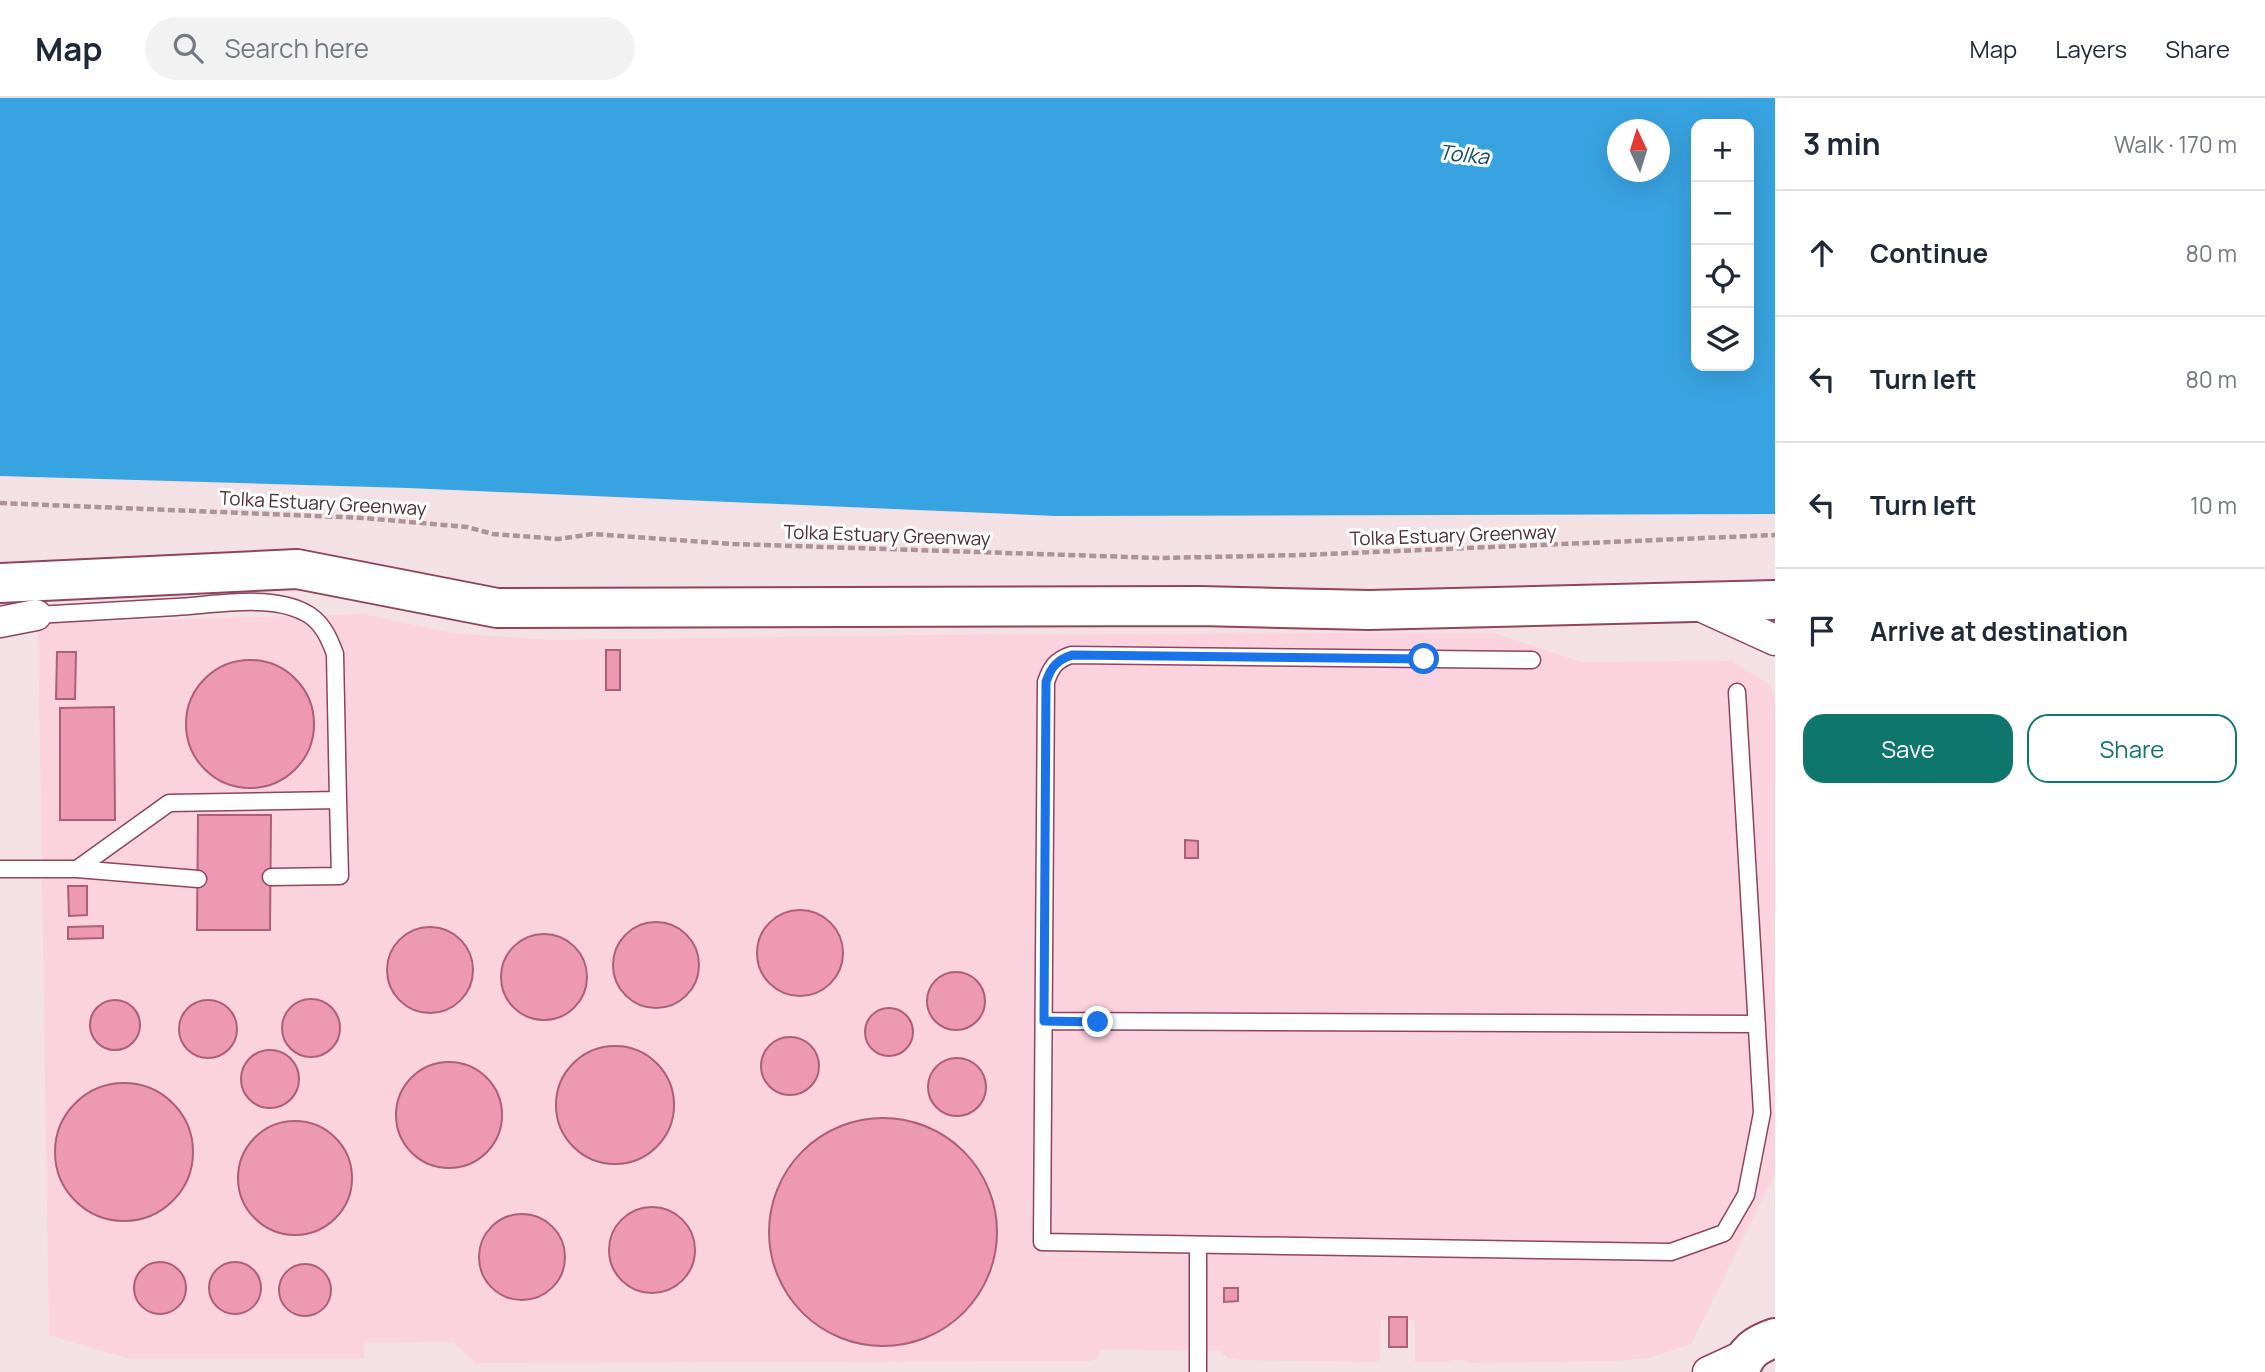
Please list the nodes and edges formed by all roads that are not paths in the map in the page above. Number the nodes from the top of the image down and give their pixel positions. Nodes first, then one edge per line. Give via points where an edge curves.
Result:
1 (0, 583) edge
2 (1775, 600) edge
3 (1695, 604) junction
4 (36, 615) joint
5 (0, 622) edge
6 (1775, 640) edge
7 (1532, 660) dead end
8 (1737, 692) dead end
9 (338, 800) junction
10 (0, 869) edge
11 (77, 869) junction
12 (271, 877) dead end
13 (198, 878) dead end
14 (1044, 1021) junction
15 (1757, 1024) junction
16 (1198, 1245) junction
17 (1754, 1355) edge
18 (1199, 1372) edge
19 (1708, 1372) edge

1 - 3 street via 297,569 497,608 1200,606 1369,610
2 - 3 street
3 - 6 street
4 - 5 street
4 - 9 lane via 258,603 307,613 330,638 335,654
7 - 14 lane via 1072,655 1060,659 1046,682
8 - 15 lane
9 - 11 lane via 169,803
9 - 12 lane via 340,876
10 - 11 lane
11 - 13 lane
14 - 15 lane
14 - 16 lane via 1042,1242
15 - 16 lane via 1762,1113 1746,1195 1724,1233 1671,1252
16 - 18 lane
17 - 19 street

